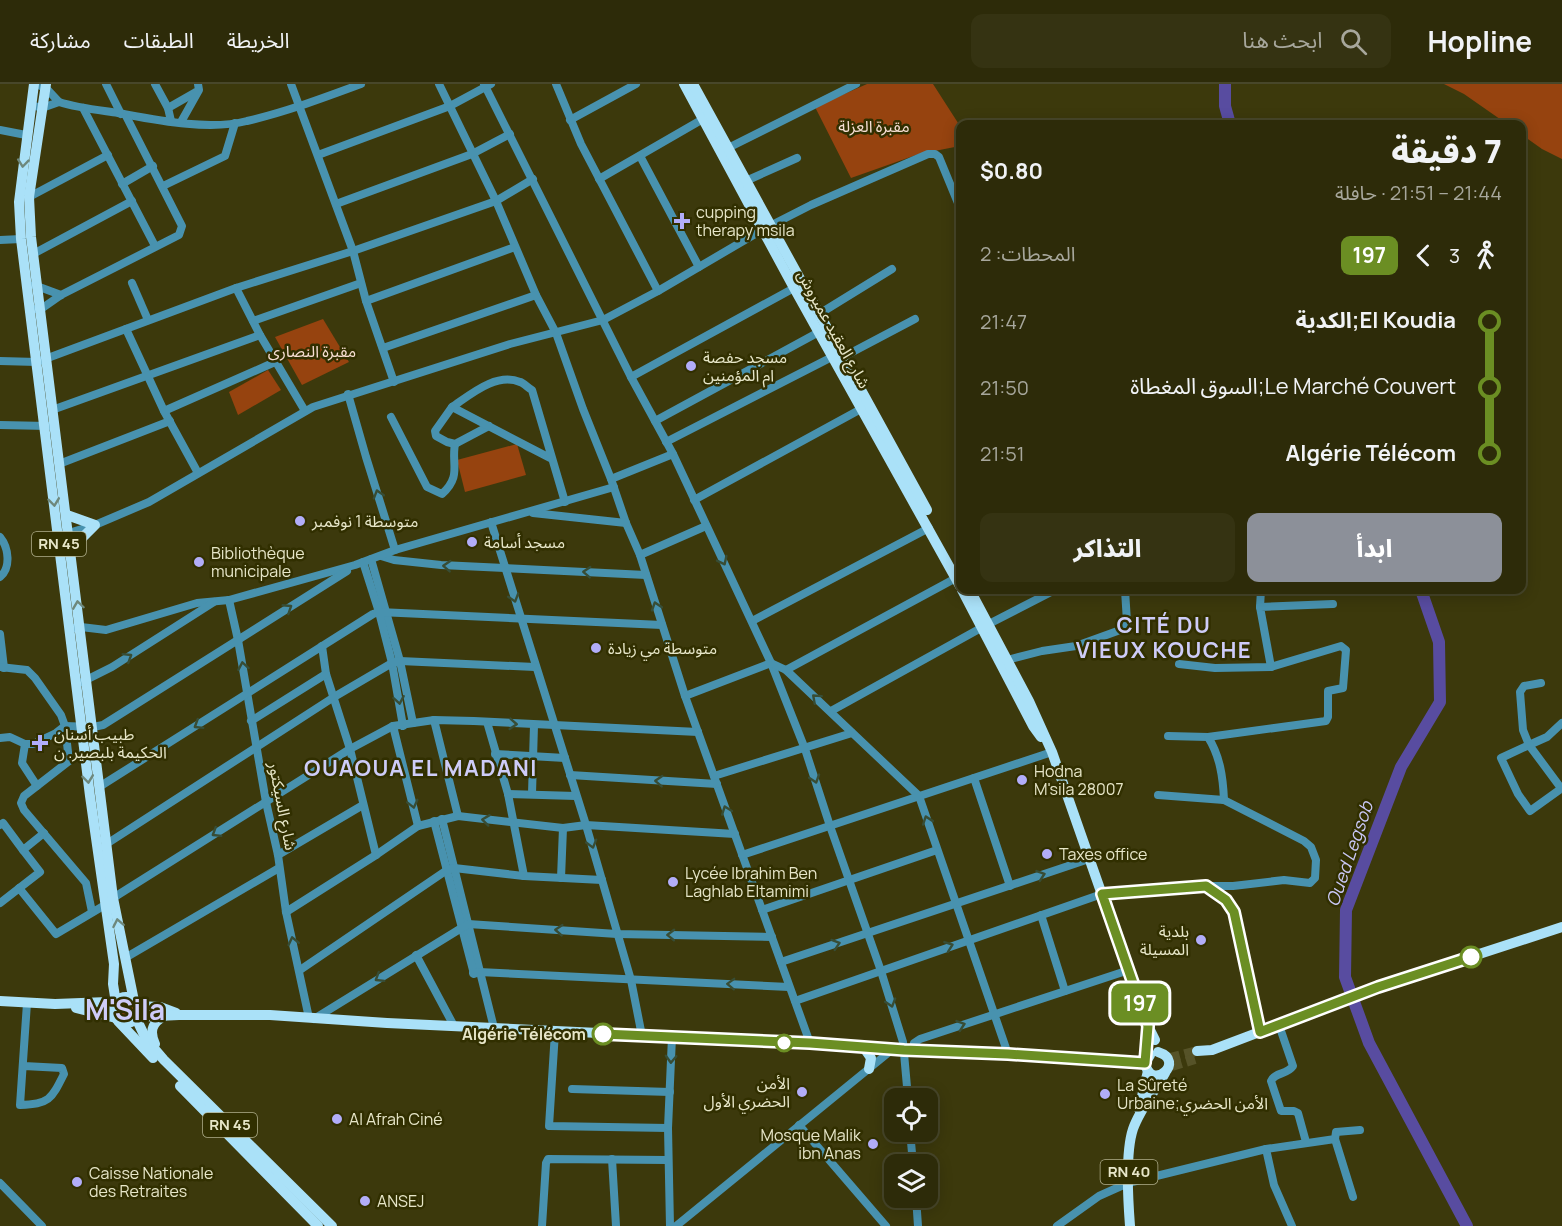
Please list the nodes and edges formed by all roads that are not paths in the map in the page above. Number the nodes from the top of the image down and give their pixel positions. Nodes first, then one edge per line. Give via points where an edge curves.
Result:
1 (106, 84) edge
2 (155, 84) edge
3 (291, 84) edge
4 (361, 84) edge
5 (440, 84) edge
6 (556, 84) edge
7 (636, 84) edge
8 (684, 84) edge
9 (693, 84) edge
10 (856, 84) edge
11 (40, 85) edge
12 (487, 85) edge
13 (198, 87) edge
14 (59, 102) junction
15 (36, 106) junction
16 (301, 106) junction
17 (450, 106) junction
18 (82, 108) junction
19 (168, 108) junction
20 (124, 115) junction
21 (703, 119) junction
22 (570, 120) junction
23 (171, 121) junction
24 (181, 122) junction
25 (235, 123) junction
26 (0, 130) edge
27 (510, 134) junction
28 (26, 135) junction
29 (725, 149) junction
30 (472, 154) junction
31 (108, 155) junction
32 (318, 155) junction
33 (640, 156) junction
34 (797, 158) dead end
35 (153, 166) junction
36 (533, 179) junction
37 (599, 179) junction
38 (747, 180) junction
39 (122, 184) junction
40 (162, 186) junction
41 (29, 197) junction
42 (956, 198) edge
43 (132, 201) junction
44 (496, 201) junction
45 (336, 204) junction
46 (766, 228) junction
47 (21, 239) junction
48 (0, 240) edge
49 (155, 246) junction
50 (514, 247) junction
51 (353, 251) junction
52 (33, 254) junction
53 (699, 267) junction
54 (892, 269) dead end
55 (132, 283) dead end
56 (361, 283) junction
57 (32, 285) junction
58 (236, 288) junction
59 (794, 288) junction
60 (658, 291) junction
61 (62, 295) junction
62 (536, 295) junction
63 (366, 301) junction
64 (36, 310) junction
65 (819, 314) junction
66 (915, 319) dead end
67 (148, 320) junction
68 (253, 321) junction
69 (603, 321) junction
70 (126, 329) junction
71 (819, 332) junction
72 (556, 333) junction
73 (260, 335) junction
74 (382, 348) junction
75 (838, 357) junction
76 (42, 360) junction
77 (0, 361) edge
78 (275, 362) junction
79 (148, 376) junction
80 (631, 377) junction
81 (394, 382) junction
82 (348, 394) junction
83 (452, 407) junction
84 (861, 409) junction
85 (52, 410) junction
86 (164, 411) junction
87 (305, 411) junction
88 (391, 417) dead end
89 (170, 421) junction
90 (655, 421) junction
91 (0, 425) edge
92 (50, 426) junction
93 (489, 426) junction
94 (666, 442) junction
95 (455, 444) junction
96 (673, 454) junction
97 (550, 458) junction
98 (59, 464) junction
99 (198, 473) junction
100 (613, 483) junction
101 (694, 500) junction
102 (565, 502) junction
103 (527, 512) junction
104 (67, 515) junction
105 (491, 522) junction
106 (626, 523) junction
107 (95, 525) junction
108 (705, 526) junction
109 (929, 528) junction
110 (64, 535) junction
111 (0, 537) edge
112 (395, 550) junction
113 (70, 555) junction
114 (640, 555) junction
115 (381, 556) junction
116 (363, 562) junction
117 (505, 568) junction
118 (646, 575) junction
119 (956, 575) edge
120 (956, 576) edge
121 (0, 577) edge
122 (956, 583) edge
123 (967, 594) edge
124 (972, 594) edge
125 (1047, 594) edge
126 (1125, 594) edge
127 (1261, 594) edge
128 (217, 600) junction
129 (229, 600) junction
130 (1333, 604) dead end
131 (1260, 607) junction
132 (383, 613) junction
133 (520, 620) junction
134 (752, 621) junction
135 (662, 625) junction
136 (985, 626) junction
137 (76, 628) junction
138 (0, 634) edge
139 (238, 640) junction
140 (322, 646) junction
141 (1007, 660) junction
142 (396, 662) junction
143 (771, 663) junction
144 (1179, 664) dead end
145 (2, 667) edge
146 (535, 667) junction
147 (1271, 667) junction
148 (786, 670) junction
149 (326, 674) junction
150 (81, 682) junction
151 (1541, 683) dead end
152 (247, 693) junction
153 (685, 696) junction
154 (334, 697) junction
155 (831, 711) junction
156 (434, 720) junction
157 (251, 721) junction
158 (487, 722) junction
159 (413, 723) junction
160 (1562, 723) edge
161 (534, 725) junction
162 (554, 725) junction
163 (65, 726) junction
164 (393, 726) junction
165 (403, 726) junction
166 (87, 727) junction
167 (698, 732) junction
168 (852, 733) junction
169 (1168, 736) dead end
170 (1208, 737) junction
171 (0, 738) edge
172 (25, 744) junction
173 (1529, 746) junction
174 (257, 747) junction
175 (350, 749) junction
176 (806, 749) junction
177 (1052, 752) junction
178 (495, 754) junction
179 (533, 758) junction
180 (565, 758) junction
181 (570, 776) junction
182 (974, 778) junction
183 (715, 780) junction
184 (36, 786) junction
185 (99, 787) junction
186 (1562, 788) edge
187 (508, 794) junction
188 (532, 794) junction
189 (1158, 795) dead end
190 (576, 796) junction
191 (919, 796) junction
192 (1224, 800) junction
193 (266, 802) junction
194 (363, 805) junction
195 (458, 816) junction
196 (438, 820) junction
197 (514, 824) junction
198 (0, 825) edge
199 (586, 825) junction
200 (418, 826) junction
201 (830, 826) junction
202 (563, 828) junction
203 (44, 833) junction
204 (735, 834) junction
205 (108, 843) junction
206 (23, 850) junction
207 (938, 850) junction
208 (278, 855) junction
209 (376, 855) junction
210 (742, 855) junction
211 (1089, 859) junction
212 (279, 868) junction
213 (450, 869) junction
214 (524, 876) junction
215 (561, 878) junction
216 (602, 880) junction
217 (850, 880) junction
218 (1010, 886) junction
219 (1206, 886) junction
220 (19, 888) junction
221 (1102, 894) junction
222 (109, 902) junction
223 (0, 903) edge
224 (956, 904) junction
225 (762, 910) junction
226 (92, 912) junction
227 (286, 912) junction
228 (1041, 915) junction
229 (465, 925) junction
230 (1562, 927) edge
231 (617, 934) junction
232 (869, 934) junction
233 (772, 937) junction
234 (968, 939) junction
235 (416, 955) junction
236 (125, 958) junction
237 (781, 962) junction
238 (300, 970) junction
239 (1129, 970) junction
240 (881, 971) junction
241 (476, 972) junction
242 (631, 980) junction
243 (130, 982) junction
244 (113, 984) junction
245 (789, 987) junction
246 (1065, 991) junction
247 (0, 1001) edge
248 (795, 1001) junction
249 (27, 1003) junction
250 (88, 1003) junction
251 (115, 1003) junction
252 (55, 1004) junction
253 (136, 1010) junction
254 (162, 1012) junction
255 (94, 1013) junction
256 (994, 1013) junction
257 (312, 1018) junction
258 (117, 1019) junction
259 (1279, 1025) junction
260 (454, 1026) junction
261 (1148, 1026) junction
262 (491, 1028) junction
263 (555, 1032) junction
264 (1260, 1032) junction
265 (642, 1036) junction
266 (672, 1037) junction
267 (810, 1043) junction
268 (139, 1044) junction
269 (864, 1048) junction
270 (903, 1050) junction
271 (1008, 1054) junction
272 (1201, 1054) tunnel mouth
273 (1159, 1059) junction
274 (164, 1060) junction
275 (24, 1066) junction
276 (869, 1069) junction
277 (907, 1088) edge
278 (572, 1089) dead end
279 (670, 1092) junction
280 (1137, 1118) junction
281 (799, 1125) junction
282 (668, 1128) junction
283 (1360, 1130) dead end
284 (1335, 1139) junction
285 (1306, 1142) junction
286 (1266, 1149) junction
287 (612, 1159) junction
288 (668, 1160) junction
289 (0, 1183) edge
290 (1128, 1183) junction
291 (1353, 1197) dead end
292 (917, 1208) edge
293 (42, 1226) edge
294 (318, 1226) edge
295 (332, 1226) edge
296 (542, 1226) edge
297 (616, 1226) edge
298 (670, 1226) edge
299 (676, 1226) edge
300 (885, 1226) edge
301 (918, 1226) edge
302 (1057, 1226) edge
303 (1130, 1226) edge
304 (1292, 1226) edge

1 - 20 street
2 - 19 street
3 - 16 street
4 - 16 street
5 - 17 street
6 - 22 street
7 - 22 street
8 - 21 main road, شارع العقيد عميروش
9 - 29 main road, شارع العقيد عميروش
10 - 29 street
11 - 14 street
11 - 15 main road, RN 45
12 - 17 street
12 - 27 street
13 - 19 street
13 - 24 street
14 - 15 street
14 - 18 street
15 - 28 main road, RN 45
15 - 41 main road, RN 45
16 - 25 street
16 - 32 street
17 - 30 street
17 - 32 street
18 - 20 street
18 - 31 street
19 - 23 street
20 - 23 street
20 - 35 street
21 - 29 main road, شارع العقيد عميروش
21 - 33 street
22 - 37 street
23 - 24 street
24 - 25 street
25 - 40 street via 225,156
26 - 28 street
27 - 30 street
27 - 36 street
28 -> 47 main road, RN 45 via 19,202
29 - 38 main road, شارع العقيد عميروش
29 - 46 main road, شارع العقيد عميروش
30 - 44 street
30 - 45 street
31 - 39 street
31 - 41 street
32 - 45 street
33 - 37 street
33 - 53 street
34 - 38 street
35 - 39 street
35 - 40 street
36 - 44 street
36 - 69 street
37 - 60 street
38 - 46 main road, شارع العقيد عميروش
39 - 43 street
40 - 49 street via 182,229 179,235
41 - 52 main road, RN 45
42 - 46 street via 939,157 932,154
43 - 49 street
43 - 52 street
44 - 50 street
44 - 51 street
45 - 51 street
46 - 53 street
46 - 59 main road, شارع العقيد عميروش
46 - 65 main road, شارع العقيد عميروش
47 - 48 street
47 - 57 main road, RN 45
49 - 61 street
50 - 62 street
50 - 63 street
51 - 56 street
51 - 58 street
52 - 57 main road, RN 45
53 - 60 street
54 - 65 street
55 - 67 street
56 - 63 street
56 - 68 street
57 - 61 street
57 - 64 main road, RN 45
58 - 67 street
58 - 68 street
59 - 71 main road, شارع العقيد عميروش
59 - 80 street
60 - 69 street
61 - 64 street
62 - 72 street
62 - 74 street
63 - 74 street
64 - 76 main road, RN 45
65 - 75 main road, شارع العقيد عميروش
66 - 75 street
67 - 70 street
68 - 73 street
69 - 72 street
69 - 80 street
70 - 76 street
70 - 79 street
71 - 75 main road, شارع العقيد عميروش
71 - 90 street
72 - 81 street
72 - 100 street
73 - 78 street
73 - 79 street
74 - 81 street
75 - 84 main road, شارع العقيد عميروش
75 - 94 street
75 - 119 main road, شارع العقيد عميروش
76 - 77 street
76 - 85 main road, RN 45
76 - 92 main road, RN 45
78 - 86 street
78 - 87 street
79 - 85 street
79 - 86 street
80 - 90 street
81 - 82 street
82 - 87 street
112 -> 82 street
83 - 93 street
83 - 95 street via 435,434
83 - 97 street via 501,380 520,382 532,390
84 - 101 street
84 - 109 main road, شارع العقيد عميروش
85 - 92 main road, RN 45
86 - 89 street
87 - 99 street
88 - 95 street via 427,487 442,494 456,472
89 - 98 street
89 - 99 street
90 - 94 street
91 - 92 street
92 - 98 main road, RN 45
92 -> 110 main road, RN 45
93 - 95 street
93 - 97 street
94 - 96 street
96 - 100 street
96 - 101 street
97 - 102 street
98 - 104 main road, RN 45
99 - 107 street via 149,502
100 - 102 street
100 - 106 street
101 - 108 street
102 - 103 street
103 - 105 street
103 - 106 street
104 - 107 main road
104 - 110 main road, RN 45
105 - 112 street
105 - 117 street
106 - 114 street
107 - 110 street
107 - 113 main road
108 - 114 street
108 -> 134 street
109 - 120 main road, شارع العقيد عميروش
109 - 134 street
110 - 113 main road, RN 45
110 - 137 main road, RN 45
111 - 121 street via 6,548 7,566
112 - 115 street
137 -> 113 main road, RN 45
114 - 118 street
115 - 116 street
117 -> 115 street via 441,566
116 - 129 street
116 - 132 street
139 -> 116 street
118 -> 117 street
117 -> 133 street
135 -> 118 street
122 - 148 street
123 - 136 main road, شارع العقيد عميروش
124 - 136 main road, شارع العقيد عميروش
125 - 136 street
126 - 141 street via 1127,625 1123,629 1076,646
127 - 131 street
128 - 129 street
128 - 137 street via 106,630
150 -> 128 street
129 - 139 street, شارع السيكتور
130 - 131 street
131 - 147 street
132 - 133 street
132 - 140 street via 373,614
132 - 142 street
133 - 135 street
133 - 146 street
134 - 143 street
135 - 153 street
136 - 141 main road, شارع العقيد عميروش
136 - 155 street
136 - 177 main road, شارع العقيد عميروش via 1032,726
137 - 150 main road, RN 45
138 - 145 street
152 -> 139 street, شارع السيكتور
139 - 166 street via 103,725
140 - 149 street
140 - 152 street
141 - 177 main road, شارع العقيد عميروش
142 - 146 street
142 - 154 street
142 - 159 street
142 -> 165 street
143 - 148 street
143 - 153 street
143 - 176 street
144 - 147 street
145 - 163 street via 27,670 36,678
146 - 162 street
147 - 170 street via 1341,646 1346,650 1343,688 1328,691 1326,721
155 -> 148 street
149 - 154 street
149 - 157 street
150 - 166 main road, RN 45
151 - 173 street via 1524,686 1520,692
152 - 157 street, شارع السيكتور
152 -> 185 street
153 - 167 street
154 - 174 street
154 - 175 street
155 - 168 street
156 - 158 street
156 - 159 street
156 - 195 street
157 - 174 street, شارع السيكتور
158 -> 161 street
158 - 178 street
159 - 165 street
160 - 173 street
161 - 162 street
161 - 179 street
162 - 167 street
162 - 180 street
163 - 166 street
163 - 172 street via 37,742
163 - 184 street via 69,761
164 - 165 street
164 - 175 street
164 -> 200 street
166 - 185 main road, RN 45
166 -> 222 main road, RN 45
167 - 183 street
168 - 176 street
168 - 191 street
169 - 170 street
170 - 192 street via 1221,768
171 - 172 street via 10,737
172 - 184 street via 22,762
173 - 186 street
173 - 186 street via 1500,759 1528,810 1532,812
174 - 193 street, شارع السيكتور
174 - 205 street
175 - 193 street
175 - 194 street
176 - 183 street
176 -> 201 street
177 - 182 street
177 - 211 main road, شارع العقيد عميروش
178 - 179 street
178 - 187 street
179 - 180 street
179 - 188 street
180 - 181 street
183 -> 181 street
181 - 190 street
182 - 191 street
182 - 218 street
204 -> 183 street
184 - 203 street via 21,803
185 - 205 main road, RN 45
187 - 188 street
187 - 197 street
188 - 190 street
189 - 192 street
190 - 199 street
191 - 201 street
207 -> 191 street
192 - 219 street via 1310,845 1316,860 1315,878 1308,883 1284,880
193 - 208 street, شارع السيكتور
193 -> 222 street
194 - 208 street
194 - 209 street
195 - 196 street
197 -> 195 street
196 - 200 street
196 - 213 street
197 - 202 street
197 - 214 street
198 - 206 street via 3,823
199 - 202 street
199 - 204 street
199 -> 216 street
200 - 209 street
201 - 210 street
201 - 217 street
202 - 215 street
203 - 206 street
203 - 226 street via 86,883
204 - 210 street
205 - 222 main road, RN 45
206 - 220 street via 40,872
207 - 217 street
207 - 224 street
208 - 212 street, شارع السيكتور
209 - 227 street
210 - 225 street
218 -> 211 street
211 - 221 main road, شارع العقيد عميروش
212 - 227 street, شارع السيكتور
212 - 236 street
213 - 214 street
213 - 229 street
213 - 238 street
214 - 215 street
215 - 216 street
216 - 231 street
217 - 225 street
217 - 232 street
218 - 224 street
219 - 221 street
219 - 264 street via 1226,900 1234,912
220 - 223 street
220 - 226 street via 56,934
221 - 228 street
221 - 239 main road, شارع العقيد عميروش
222 - 226 street
236 -> 222 main road, RN 45
222 - 244 main road, RN 45
224 - 232 street
224 - 234 street
225 - 233 street
238 -> 227 street, شارع السيكتور
228 - 234 street
228 - 246 street
231 -> 229 street
229 - 235 street
229 - 241 street
230 - 259 main road via 1378,987
233 -> 231 street
231 - 242 street
237 -> 232 street
232 - 240 street
233 - 237 street
240 -> 234 street
234 - 256 street
235 -> 257 street
235 - 260 street
236 - 243 main road, RN 45
237 - 245 street
238 - 257 street, شارع السيكتور
239 - 246 street
239 - 261 main road, شارع العقيد عميروش
240 - 248 street
240 -> 270 street
241 - 242 street
241 - 262 street
245 -> 242 street
242 - 265 street
243 - 253 main road, RN 45
243 - 254 main road
244 - 250 main road via 103,998
244 - 251 main road, RN 45
245 - 248 street
246 - 256 street
247 - 249 main road
248 - 267 street
249 - 252 main road
249 - 275 street
250 - 251 main road
250 - 252 main road
251 - 253 main road via 124,998
251 - 258 main road
252 - 255 main road
253 - 254 main road
253 - 258 main road via 126,1023
253 - 274 main road, RN 45 via 146,1039
254 - 257 main road
254 - 274 main road via 151,1033
255 - 258 main road
255 - 268 main road
270 -> 256 street via 918,1040
256 - 271 street
257 - 260 main road
258 - 268 main road, RN 45
259 - 264 main road
259 - 285 street via 1293,1066 1271,1081 1281,1111 1298,1113
260 - 262 main road
261 - 273 main road
261 - 273 main road
262 - 263 main road
263 - 265 main road
263 - 282 street via 549,1126
264 - 272 main road
265 - 266 main road
266 - 267 main road
266 -> 279 street
267 - 269 main road
268 - 294 main road, RN 45
269 - 270 main road
269 - 276 main road via 871,1058
270 - 271 main road
270 - 276 street
270 - 277 street
271 - 273 main road
273 - 280 main road, RN 40
273 - 280 main road, RN 40
274 - 295 main road, RN 45
275 - 275 street via 20,1105 40,1104 55,1093 64,1074 62,1068
276 - 281 street
278 - 279 street
279 - 282 street
280 - 290 main road, RN 40 via 1130,1145
281 - 299 street
281 - 300 street
282 - 288 street
283 - 284 street via 1336,1132
284 - 285 street
284 - 291 street
285 - 286 street
286 - 290 street
286 - 304 street
287 - 288 street
287 - 296 street via 547,1161
287 - 297 street
288 - 298 street
289 - 293 street
290 - 302 street via 1099,1197
290 - 303 main road, RN 40
292 - 301 street

